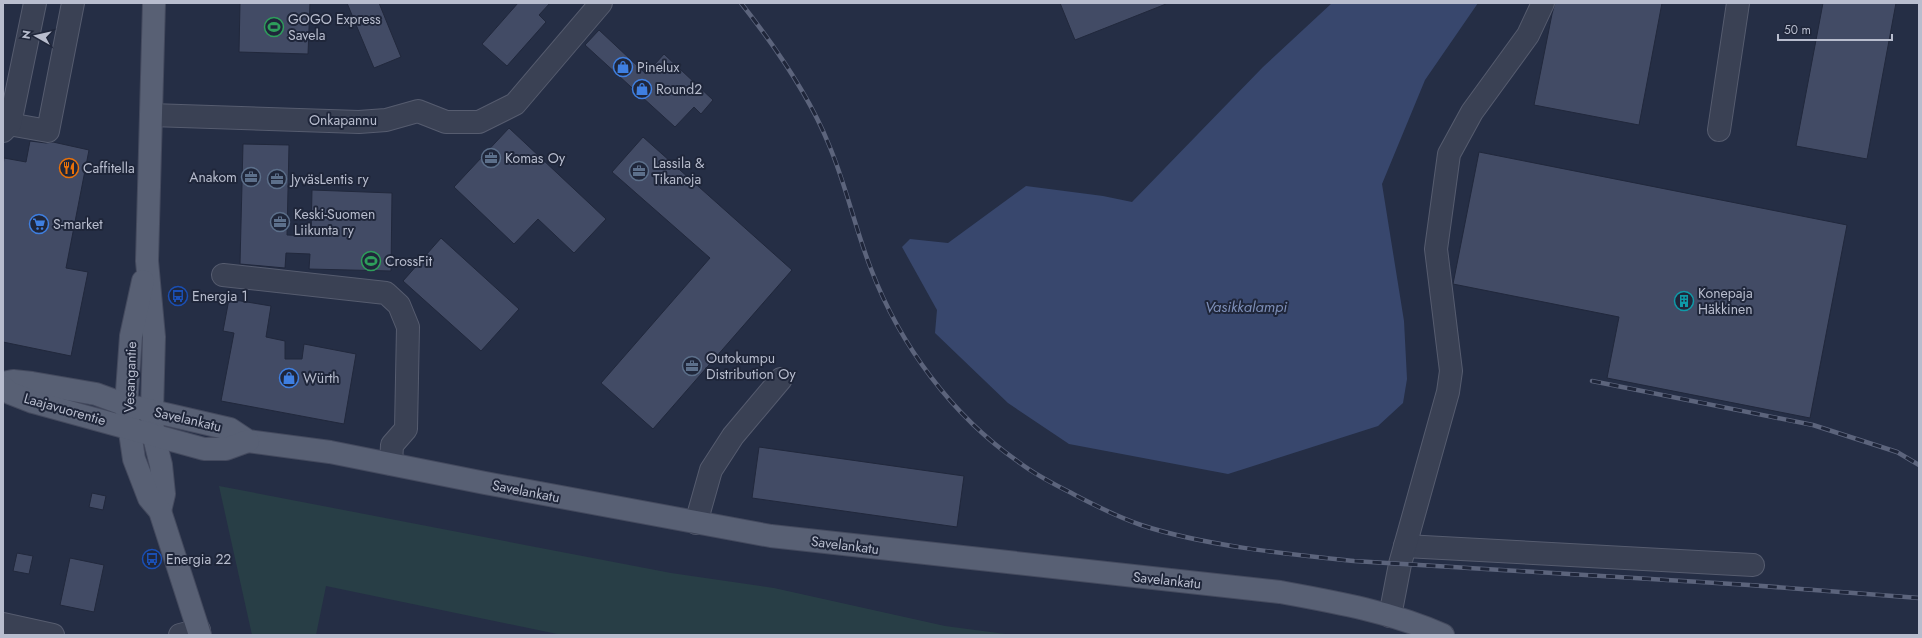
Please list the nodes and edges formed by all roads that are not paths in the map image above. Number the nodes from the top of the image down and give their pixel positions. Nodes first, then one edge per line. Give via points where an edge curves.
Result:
1 (35, 3) edge
2 (73, 3) edge
3 (154, 3) edge
4 (601, 3) edge
5 (1543, 3) edge
6 (1738, 3) edge
7 (151, 115) junction
8 (5, 126) edge
9 (1719, 130) dead end
10 (147, 261) junction
11 (223, 275) dead end
12 (781, 379) dead end
13 (3, 384) edge
14 (3, 387) edge
15 (126, 404) junction
16 (152, 411) junction
17 (130, 427) junction
18 (153, 433) junction
19 (248, 441) junction
20 (391, 464) junction
21 (160, 511) junction
22 (696, 523) junction
23 (1405, 546) junction
24 (1753, 565) dead end
25 (1390, 616) junction
26 (3, 624) edge
27 (193, 633) edge
28 (53, 635) edge
29 (1443, 635) edge

1 - 8 street
2 - 8 street via 48,131
3 - 7 main road, Vesangantie
4 - 7 street, Onkapannu via 515,104 479,122 446,122 418,111 386,120 359,122
5 - 23 street via 1528,35 1472,112 1449,154 1436,249 1451,371 1448,392
6 - 9 street
7 - 10 main road, Vesangantie
10 - 15 main road, Vesangantie via 131,336
10 - 16 main road, Vesangantie via 154,337
11 - 20 street via 386,293 399,305 408,327 406,429 392,445
12 - 22 street via 733,436 711,470
13 - 15 main road, Laajavuorentie via 13,381 32,383 96,394
14 - 17 main road, Laajavuorentie via 10,393 33,402
15 - 16 main road, Savelankatu
15 - 17 main road, Vesangantie
16 - 18 main road, Vesangantie
16 - 19 main road, Savelankatu via 230,429
17 - 18 main road, Laajavuorentie
17 - 21 main road, Vesangantie via 134,459 149,498
18 - 19 main road, Savelankatu via 204,448 226,449
18 - 21 main road, Vesangantie via 161,465 164,494
19 - 20 main road, Savelankatu via 330,452
20 - 22 main road, Savelankatu
21 - 27 main road, Vesangantie
22 - 25 main road, Savelankatu via 771,536 1280,592
23 - 24 street
23 - 25 street
25 - 29 main road, Savelankatu
26 - 28 street

